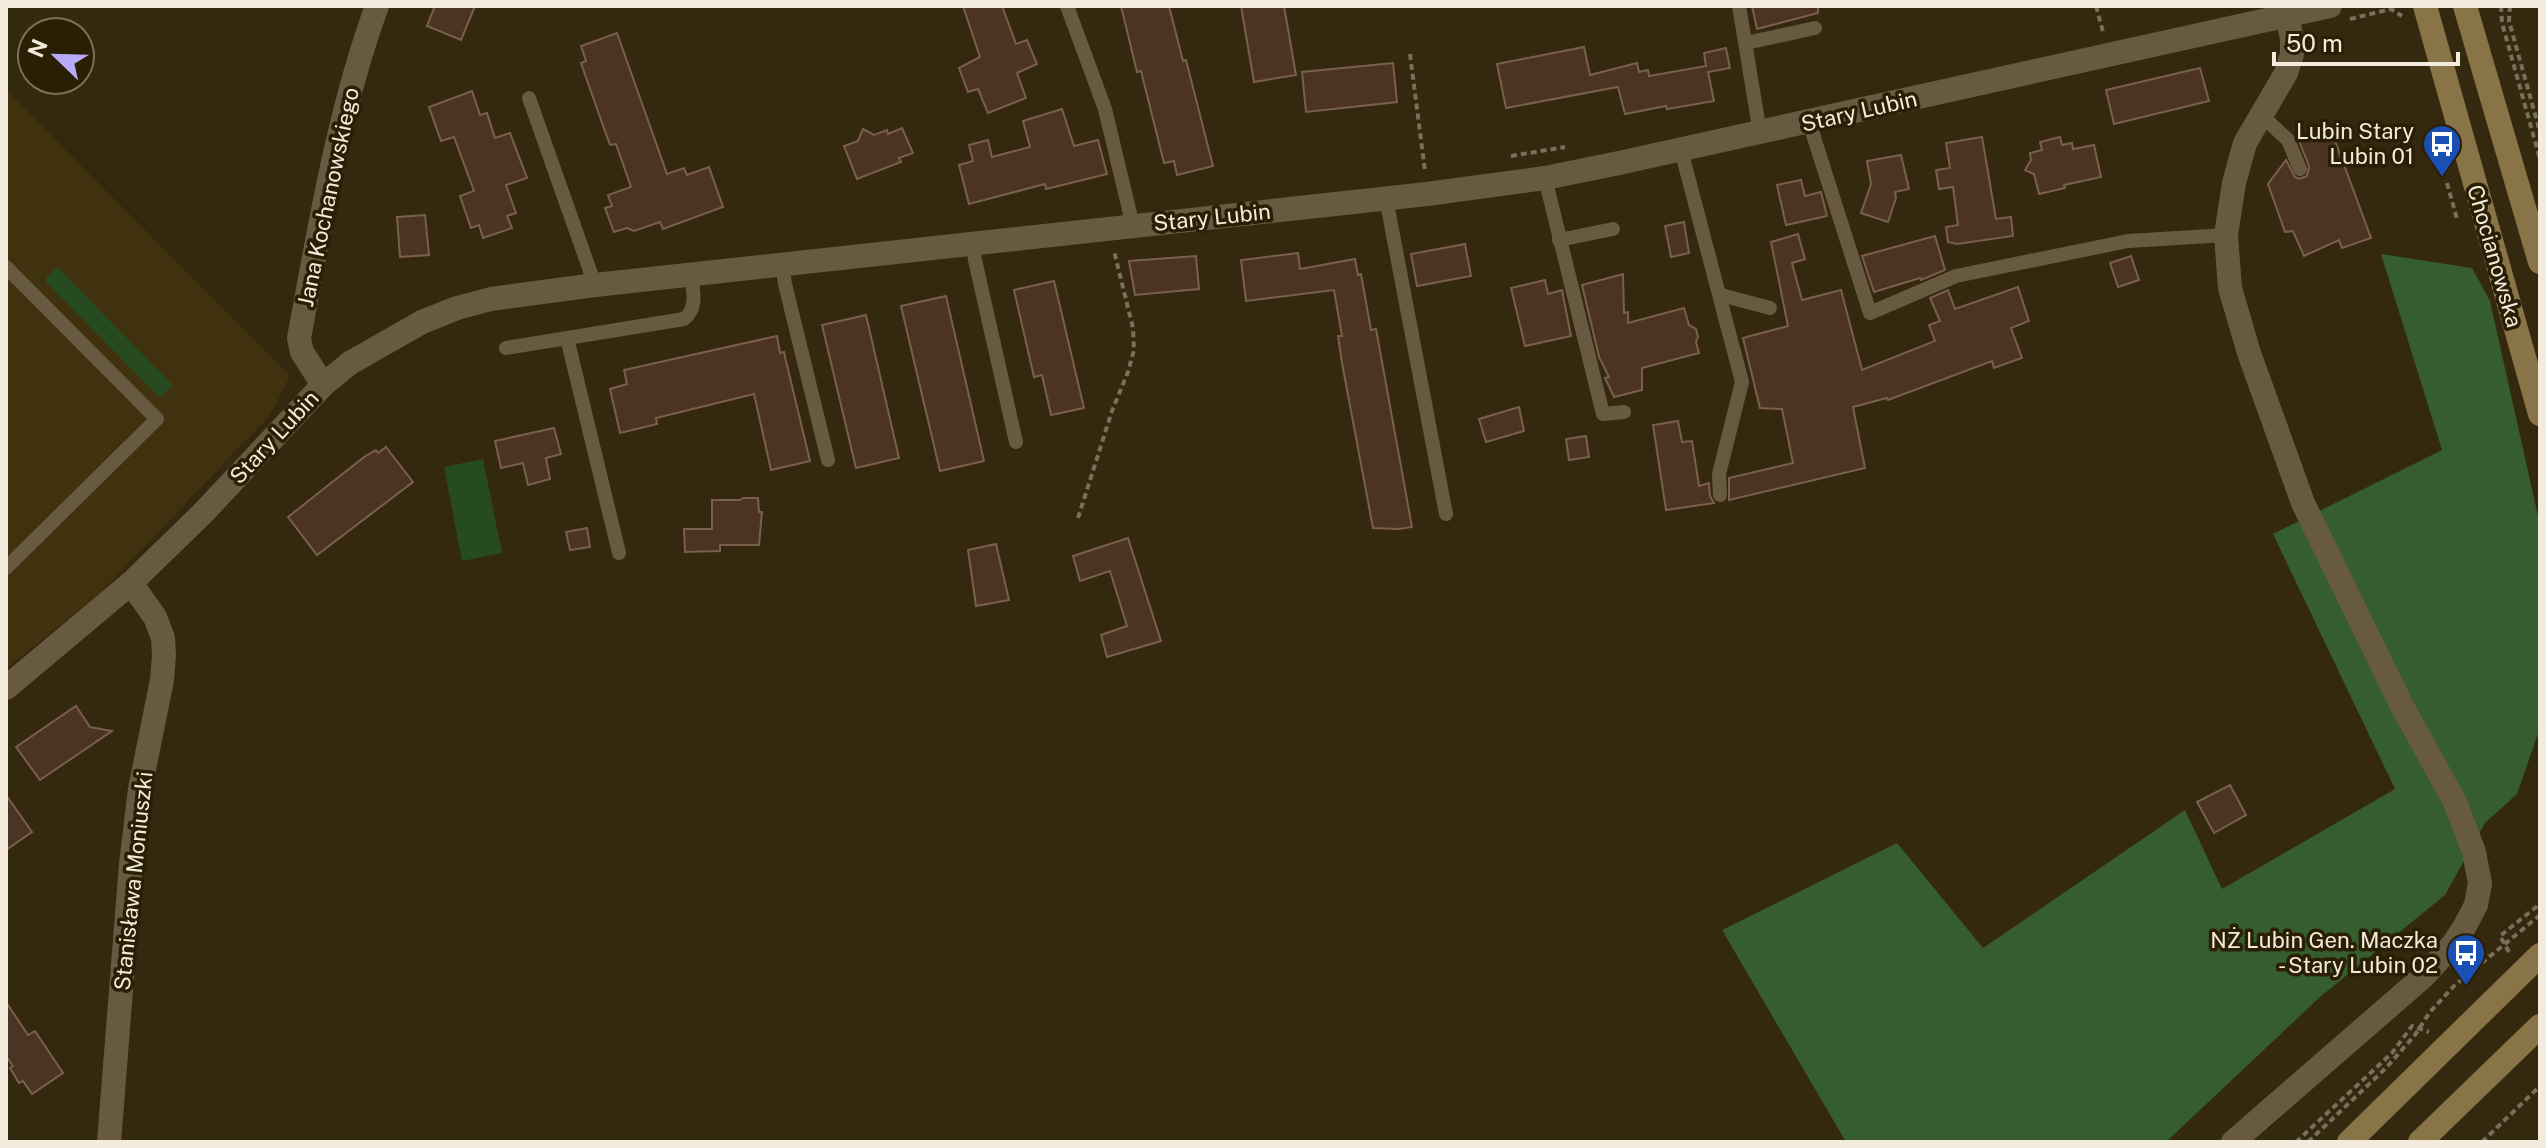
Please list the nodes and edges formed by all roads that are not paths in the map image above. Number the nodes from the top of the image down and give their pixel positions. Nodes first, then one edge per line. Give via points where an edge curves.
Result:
1 (377, 6) edge
2 (1067, 6) edge
3 (1739, 6) edge
4 (2465, 6) edge
5 (2415, 12) edge
6 (2338, 13) edge
7 (2287, 16) junction
8 (1815, 28) dead end
9 (1746, 43) junction
10 (529, 98) dead end
11 (2260, 114) junction
12 (1809, 122) junction
13 (1760, 133) junction
14 (1681, 150) junction
15 (2300, 169) dead end
16 (1545, 178) junction
17 (1386, 198) junction
18 (1122, 228) junction
19 (1613, 229) dead end
20 (2226, 235) junction
21 (1559, 240) junction
22 (973, 244) junction
23 (2540, 262) edge
24 (782, 264) junction
25 (6, 267) edge
26 (691, 275) junction
27 (595, 285) junction
28 (1721, 295) junction
29 (1770, 308) dead end
30 (567, 338) junction
31 (506, 348) dead end
32 (323, 385) junction
33 (1624, 412) dead end
34 (2540, 414) edge
35 (1016, 442) dead end
36 (828, 460) dead end
37 (1720, 495) dead end
38 (1446, 514) dead end
39 (619, 553) dead end
40 (6, 568) edge
41 (131, 583) junction
42 (6, 688) edge
43 (2540, 955) edge
44 (2540, 1026) edge
45 (109, 1142) edge
46 (2233, 1142) edge
47 (2349, 1142) edge
48 (2420, 1142) edge

1 - 32 street, Jana Kochanowskiego via 345,106 299,338
2 - 18 lane, Stary Lubin via 1105,109
3 - 9 lane
4 - 23 street, Chocianowska
5 - 34 street, Chocianowska via 2442,72
6 - 7 street, Stary Lubin
7 - 11 street via 2292,54
7 - 12 street, Stary Lubin
8 - 9 lane
9 - 13 lane
10 - 27 lane
11 - 15 lane via 2288,140
11 - 20 street via 2241,156
12 - 13 street, Stary Lubin
12 - 20 lane via 1870,313 1956,276 2128,241
13 - 14 street, Stary Lubin
14 - 16 street, Stary Lubin
14 - 28 lane
16 - 17 street, Stary Lubin
16 - 21 lane
17 - 18 street, Stary Lubin
17 - 38 lane
18 - 22 street, Stary Lubin
19 - 21 lane
20 - 46 street via 2230,288 2303,503 2455,802 2480,883 2465,926 2424,976
21 - 33 lane via 1603,414
22 - 24 street, Stary Lubin
22 - 35 lane
24 - 26 street, Stary Lubin
24 - 36 lane
25 - 40 lane via 157,419
26 - 27 street, Stary Lubin
26 - 30 lane via 693,308 684,319
27 - 32 street, Stary Lubin via 457,308 377,346
28 - 29 lane
28 - 37 lane via 1742,382 1719,474
30 - 31 lane
30 - 39 lane
32 - 41 street, Stary Lubin
41 - 42 street, Stary Lubin
41 - 45 street, Stanisława Moniuszki via 155,617 164,656 131,864
43 - 47 street
44 - 48 street

